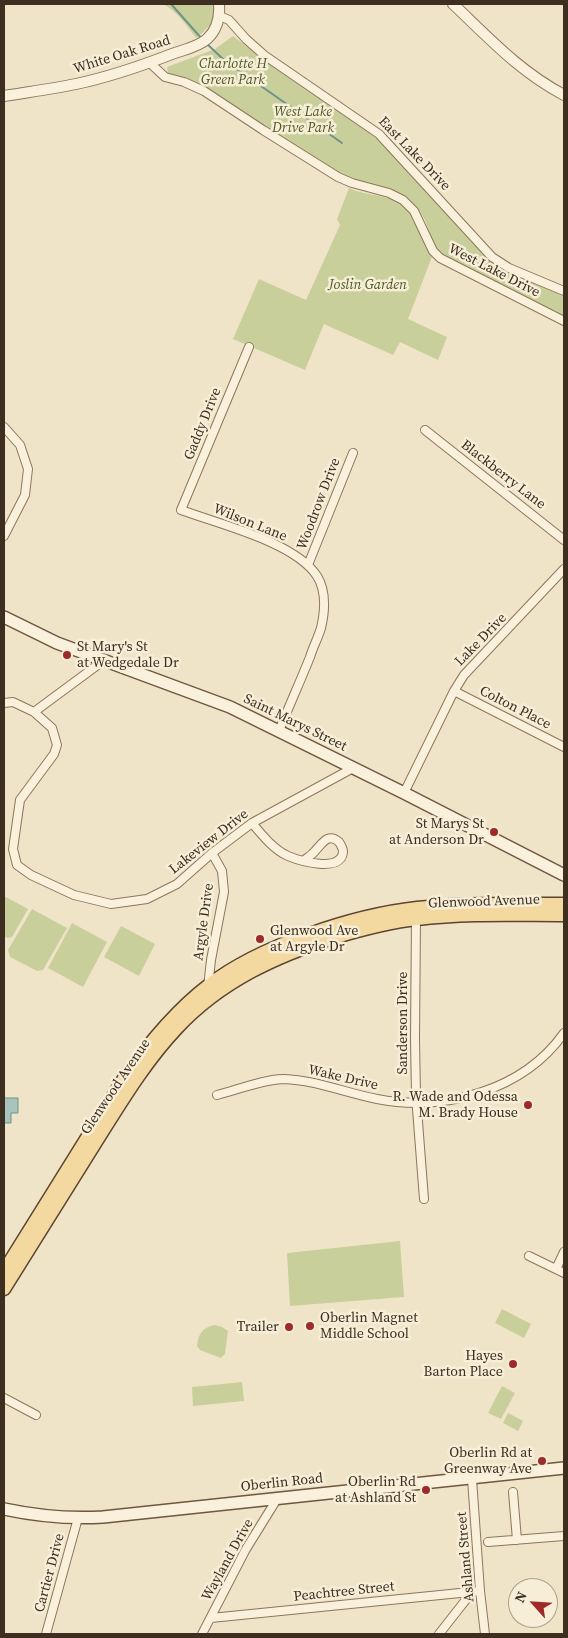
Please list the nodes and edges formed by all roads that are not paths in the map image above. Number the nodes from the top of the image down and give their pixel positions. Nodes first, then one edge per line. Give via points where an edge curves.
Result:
1 (219, 4) edge
2 (454, 4) edge
3 (220, 16) junction
4 (150, 63) junction
5 (564, 95) edge
6 (4, 96) edge
7 (564, 291) edge
8 (564, 321) edge
9 (249, 346) dead end
10 (4, 427) edge
11 (426, 430) dead end
12 (353, 452) dead end
13 (181, 510) joint
14 (4, 536) edge
15 (564, 540) edge
16 (308, 565) junction
17 (564, 569) edge
18 (4, 617) edge
19 (102, 661) junction
20 (454, 690) junction
21 (4, 703) edge
22 (34, 712) junction
23 (279, 731) junction
24 (564, 747) edge
25 (353, 768) junction
26 (404, 793) junction
27 (252, 823) junction
28 (212, 853) junction
29 (303, 861) junction
30 (564, 875) edge
31 (564, 904) edge
32 (416, 913) junction
33 (564, 915) edge
34 (210, 990) junction
35 (564, 1033) edge
36 (217, 1095) dead end
37 (416, 1102) junction
38 (424, 1199) dead end
39 (564, 1252) edge
40 (529, 1256) dead end
41 (556, 1269) junction
42 (4, 1271) edge
43 (564, 1273) edge
44 (4, 1289) edge
45 (4, 1398) edge
46 (36, 1415) dead end
47 (564, 1468) edge
48 (472, 1479) junction
49 (513, 1492) dead end
50 (277, 1499) junction
51 (4, 1509) edge
52 (78, 1518) junction
53 (564, 1536) edge
54 (517, 1540) junction
55 (488, 1542) dead end
56 (480, 1591) junction
57 (472, 1592) junction
58 (210, 1618) junction
59 (46, 1634) edge
60 (202, 1634) edge
61 (439, 1634) edge
62 (485, 1634) edge

1 - 3 street
2 - 5 street via 519,66
3 - 4 street, White Oak Road via 207,39
3 - 7 street, East Lake Drive via 229,20 264,55 379,134 492,257
4 - 6 street, White Oak Road via 77,84
4 - 8 street, West Lake Drive via 165,77 204,91 338,177 403,200 414,211 433,251 440,258
9 - 13 street, Gaddy Drive
10 - 14 street via 20,445 28,469 25,495
11 - 15 street, Blackberry Lane
12 - 16 street, Woodrow Drive
13 - 16 street, Wilson Lane via 273,543
16 - 23 street, Wilson Lane via 324,592 324,610 320,630
17 - 20 street, Lake Drive via 464,675
18 - 19 main road, Saint Marys Street
19 - 22 street
19 - 23 main road, Saint Marys Street via 230,707
20 - 24 street, Colton Place
20 - 26 street, Lake Drive
21 - 22 street, Lakeview Drive via 12,702
22 - 28 street, Lakeview Drive via 52,728 57,745 54,754 20,800 13,849 17,864 31,875 74,895 111,904 147,899 177,884
23 - 25 main road, Saint Marys Street
25 - 26 main road, Saint Marys Street
25 - 27 street, Lakeview Drive
26 - 30 main road, Saint Marys Street
27 - 28 street, Lakeview Drive
27 - 29 street via 287,856
28 - 34 street, Argyle Drive via 222,871 224,892
29 - 29 street via 332,864 342,857 343,850 340,843 327,838
31 - 32 main road, Glenwood Avenue via 463,905
32 - 33 main road, Glenwood Avenue
32 - 34 main road, Glenwood Avenue via 378,914 289,942 248,960
32 - 37 street, Sanderson Drive
34 - 42 main road, Glenwood Avenue via 168,1022 142,1053
34 - 44 main road, Glenwood Avenue via 146,1064
35 - 37 street, Wake Drive via 555,1046 534,1063 494,1088 459,1099
36 - 37 street, Wake Drive via 281,1079 378,1099
37 - 38 street, Sanderson Drive
39 - 41 street
40 - 41 street
41 - 43 street
45 - 46 street
47 - 48 main road, Oberlin Road
48 - 50 main road, Oberlin Road
48 - 56 street, Ashland Street
49 - 54 street
50 - 52 main road, Oberlin Road
50 - 58 street, Wayland Drive
51 - 52 main road, Oberlin Road
52 - 59 street, Cartier Drive
53 - 54 street
54 - 55 street
56 - 57 street, Peachtree Street
56 - 62 street, Ashland Street
57 - 58 street, Peachtree Street
57 - 61 street
58 - 60 street, Wayland Drive

